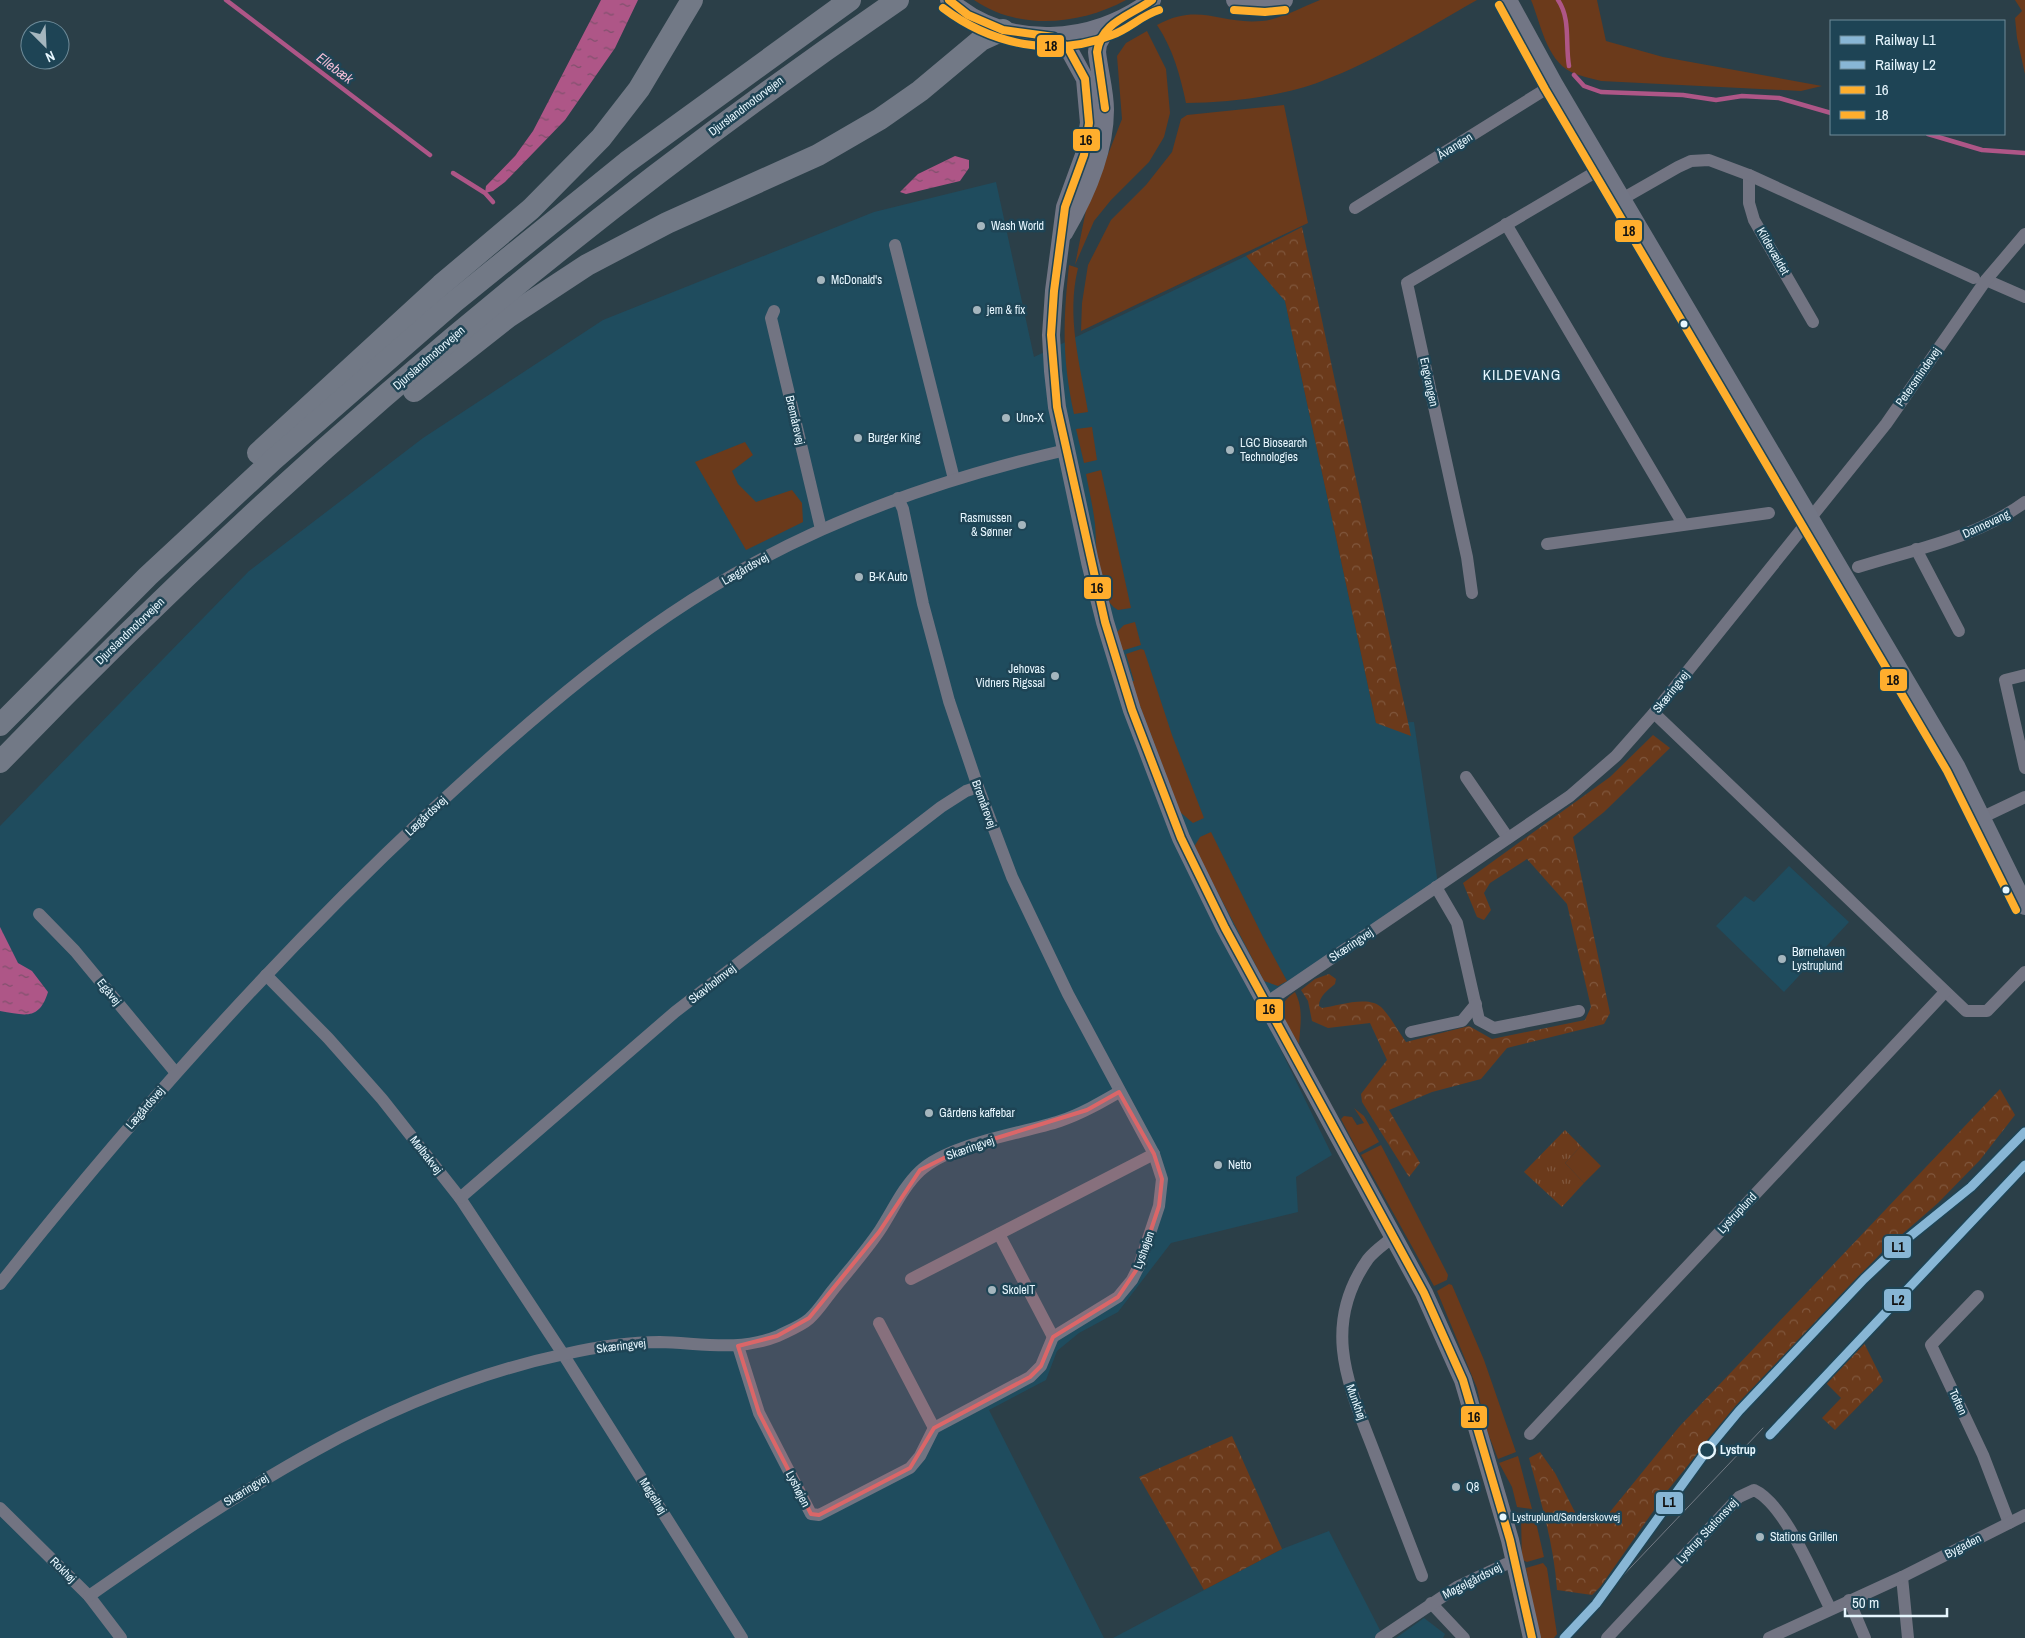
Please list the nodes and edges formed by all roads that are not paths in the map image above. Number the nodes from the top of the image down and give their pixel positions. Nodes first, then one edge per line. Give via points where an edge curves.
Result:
1 (692, 0) edge
2 (850, 0) edge
3 (898, 0) edge
4 (948, 0) edge
5 (1153, 0) edge
6 (1240, 0) edge
7 (1284, 0) edge
8 (1508, 0) edge
9 (1108, 26) junction
10 (1003, 30) junction
11 (1054, 37) junction
12 (1554, 84) junction
13 (1604, 168) junction
14 (1749, 176) junction
15 (1622, 199) junction
16 (1355, 208) dead end
17 (1506, 224) junction
18 (2025, 234) edge
19 (1062, 238) junction
20 (895, 245) dead end
21 (1980, 279) junction
22 (2025, 297) edge
23 (774, 311) dead end
24 (1813, 322) dead end
25 (1066, 450) junction
26 (954, 479) junction
27 (898, 498) junction
28 (2025, 502) edge
29 (1769, 514) dead end
30 (1810, 520) junction
31 (1683, 524) junction
32 (821, 529) junction
33 (1547, 544) dead end
34 (1916, 549) junction
35 (1858, 567) dead end
36 (1472, 593) dead end
37 (151, 611) junction
38 (1959, 631) dead end
39 (2025, 675) edge
40 (1654, 713) junction
41 (0, 719) edge
42 (0, 725) edge
43 (0, 762) edge
44 (2025, 768) edge
45 (1466, 776) dead end
46 (978, 787) junction
47 (2025, 797) edge
48 (1983, 817) junction
49 (1508, 838) junction
50 (1436, 887) junction
51 (2025, 906) edge
52 (39, 914) dead end
53 (2025, 972) edge
54 (266, 975) junction
55 (1945, 992) junction
56 (1266, 1003) junction
57 (1476, 1004) junction
58 (1580, 1011) dead end
59 (1411, 1032) dead end
60 (176, 1073) junction
61 (1119, 1092) junction
62 (1154, 1154) junction
63 (460, 1198) junction
64 (999, 1234) junction
65 (1394, 1236) junction
66 (911, 1279) dead end
67 (0, 1284) edge
68 (1978, 1296) dead end
69 (879, 1323) dead end
70 (1053, 1337) junction
71 (738, 1346) junction
72 (563, 1354) junction
73 (934, 1428) junction
74 (1530, 1434) dead end
75 (0, 1508) edge
76 (2025, 1515) edge
77 (2009, 1523) junction
78 (1515, 1563) junction
79 (1422, 1576) dead end
80 (1902, 1576) junction
81 (89, 1596) junction
82 (1849, 1600) junction
83 (1431, 1603) junction
84 (1830, 1608) junction
85 (121, 1638) edge
86 (742, 1638) edge
87 (1381, 1638) edge
88 (1464, 1638) edge
89 (1532, 1638) edge
90 (1607, 1638) edge
91 (1769, 1638) edge
92 (1865, 1638) edge
93 (1908, 1638) edge

1 - 41 highway via 639,89 601,138 557,184 262,449 138,569
2 - 42 highway, Djurslandmotorvejen via 627,162 454,302 273,460 148,576
3 - 37 highway, Djurslandmotorvejen via 771,87 494,303 292,477
4 - 10 street via 968,15
5 - 9 street
6 - 7 street
8 - 12 street
9 - 11 street
9 - 19 street via 1097,52 1105,108 1100,147 1078,209
10 - 11 street
10 - 37 highway via 981,40 904,102 818,155 667,223 587,265 508,316
11 - 19 street via 1077,60 1089,102 1084,155 1065,207
12 - 13 street
12 - 16 street, Åvangen
13 - 15 street
13 - 17 street, Engvangen
14 - 15 street via 1709,160 1691,161
14 - 21 street
14 - 24 street, Kildevældet via 1749,203 1754,220
15 - 30 street
17 - 31 street
17 - 36 street, Engvangen via 1407,283
18 - 21 street, Petersmindevej
19 - 25 street via 1051,335 1057,407
20 - 26 street
21 - 22 street
21 - 30 street, Petersmindevej via 1886,424
23 - 32 street, Bremårevej via 771,318
25 - 26 street, Lægårdsvej
25 - 56 street via 1103,614 1138,726 1181,838
26 - 27 street, Lægårdsvej
27 - 32 street, Lægårdsvej
27 - 46 street, Bremårevej via 949,701
28 - 34 street, Dannevang via 1970,533
29 - 31 street
30 - 40 street, Skæringvej
30 - 48 street
31 - 33 street
32 - 54 street, Lægårdsvej via 751,565 688,604 625,647 545,709 412,829
34 - 35 street, Dannevang
34 - 38 street
37 - 43 highway, Djurslandmotorvejen
39 - 44 street via 2005,680
40 - 49 street, Skæringvej via 1616,756 1570,796
40 - 55 street
45 - 49 street
46 - 61 street, Bremårevej via 1022,900
46 - 63 street, Skavholmvej via 941,807 675,1012
47 - 48 street
48 - 51 street
49 - 50 street, Skæringvej
50 - 56 street, Skæringvej
50 - 57 street via 1457,923
52 - 60 street, Egåvej via 76,951
53 - 55 street via 1986,1011 1966,1011
54 - 60 street, Lægårdsvej
54 - 63 street, Mølbakvej via 382,1099
55 - 74 street, Lystruplund
56 - 65 street
57 - 58 street via 1479,1020 1494,1028
57 - 59 street via 1462,1021
60 - 67 street, Lægårdsvej via 77,1186
61 - 62 street, Lyshøjen
61 - 71 street, Skæringvej via 1060,1121 964,1148 920,1170 879,1232 809,1318 776,1336
62 - 64 street
62 - 70 street, Lyshøjen via 1162,1179 1160,1206 1132,1280 1118,1297
63 - 72 street, Mølbakvej
64 - 66 street
64 - 70 street
65 - 78 street via 1424,1293 1462,1380
65 - 79 street, Munkhøj via 1369,1258 1354,1285 1344,1315 1340,1344 1348,1385
68 - 77 street, Toften via 1931,1345 1983,1455
69 - 73 street
70 - 73 street via 1041,1366 1030,1377
71 - 72 street, Skæringvej via 650,1342
71 - 73 street, Lyshøjen via 759,1413 811,1514 819,1515 910,1468
72 - 81 street, Skæringvej via 441,1389 344,1434 250,1487
72 - 86 street, Møgelhøj
75 - 81 street, Rokhøj
76 - 77 street, Bygaden
77 - 80 street, Bygaden
78 - 83 street, Møgelgårdsvej via 1506,1564 1457,1587
78 - 89 street
80 - 82 street, Bygaden
80 - 93 street
81 - 85 street, Rokhøj
82 - 84 street, Bygaden
82 - 92 street
83 - 87 street, Møgelgårdsvej
83 - 88 street, Møgelgårdsvej
84 - 90 street, Lystrup Stationsvej via 1782,1515 1754,1490 1739,1497
84 - 91 street, Bygaden

